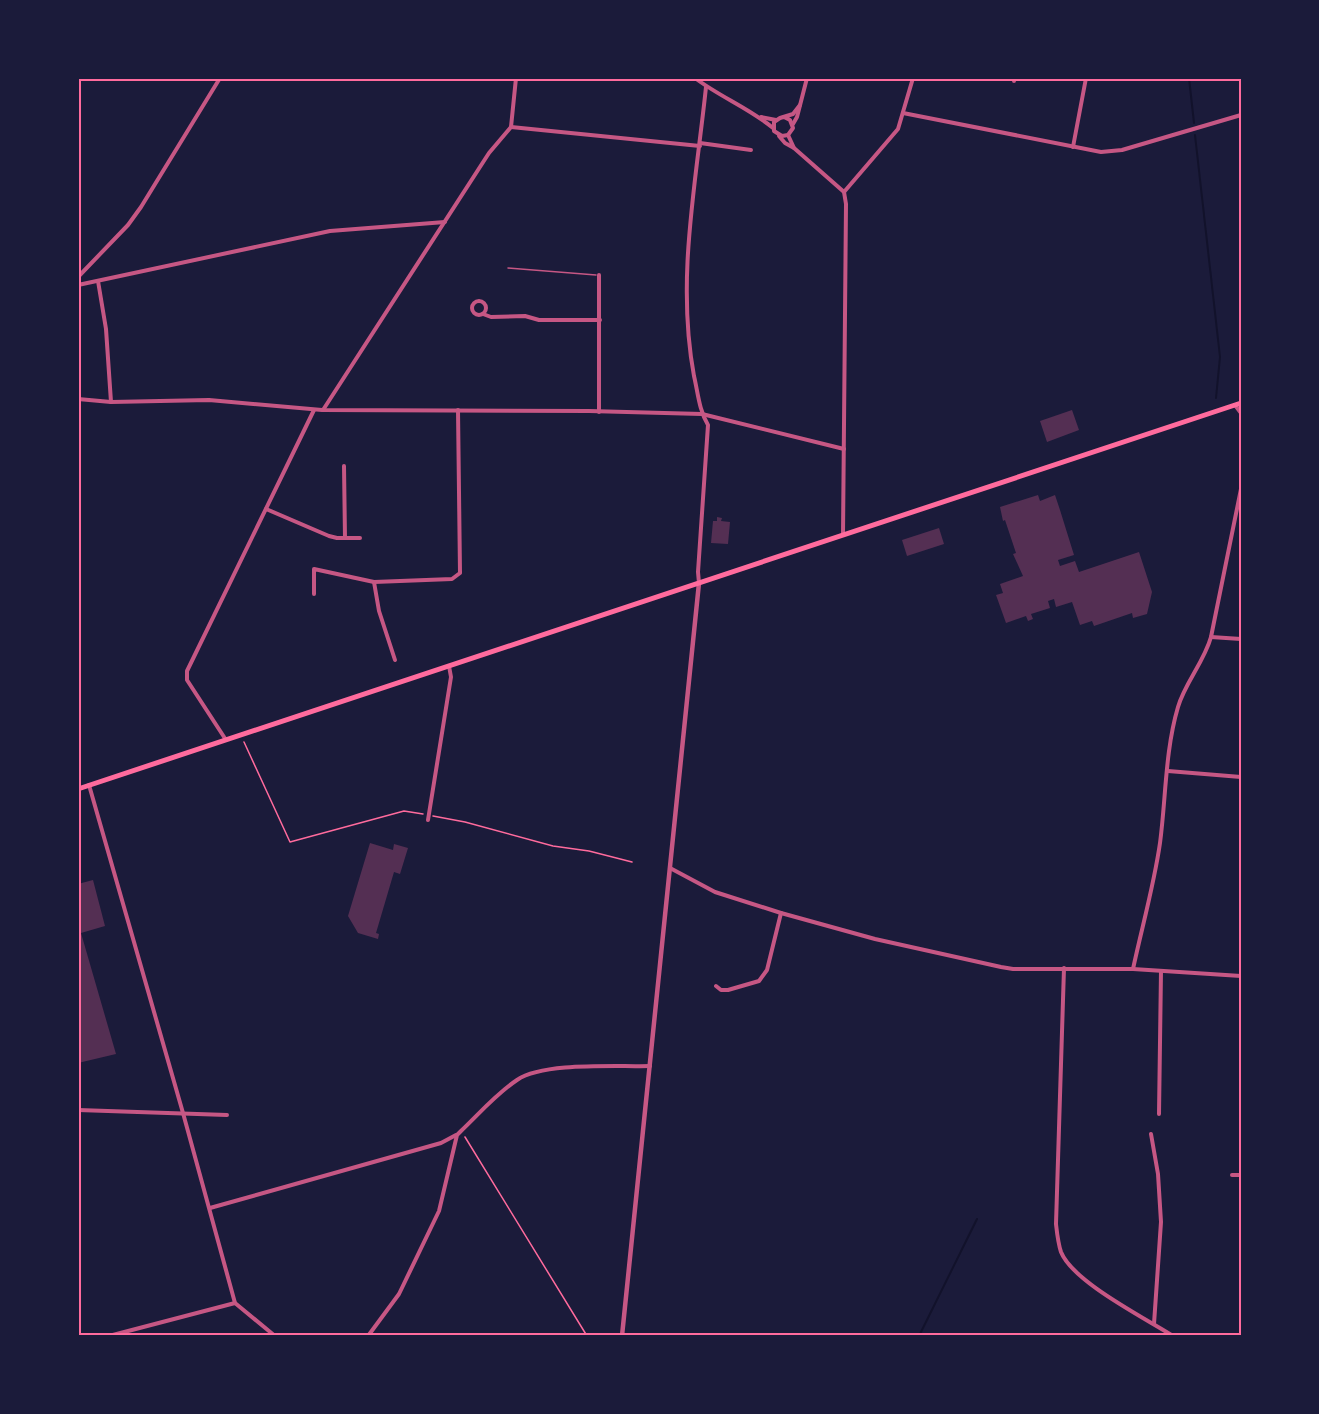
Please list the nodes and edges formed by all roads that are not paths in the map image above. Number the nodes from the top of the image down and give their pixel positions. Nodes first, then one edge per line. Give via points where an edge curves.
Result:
1 (220, 78) edge
2 (516, 78) edge
3 (694, 78) edge
4 (807, 78) edge
5 (914, 78) edge
6 (1086, 78) edge
7 (706, 87) junction
8 (800, 105) junction
9 (903, 113) junction
10 (1241, 115) edge
11 (760, 117) junction
12 (784, 117) junction
13 (776, 120) junction
14 (792, 125) junction
15 (511, 127) junction
16 (773, 128) junction
17 (788, 135) junction
18 (779, 136) junction
19 (700, 145) junction
20 (1073, 147) junction
21 (794, 148) junction
22 (751, 150) dead end
23 (844, 192) junction
24 (445, 222) junction
25 (508, 268) dead end
26 (599, 275) joint
27 (78, 277) edge
28 (98, 281) junction
29 (78, 285) edge
30 (483, 314) dead end
31 (600, 320) junction
32 (78, 399) edge
33 (111, 402) junction
34 (1238, 404) edge
35 (314, 410) junction
36 (322, 410) junction
37 (459, 410) junction
38 (599, 412) junction
39 (1241, 413) edge
40 (702, 414) junction
41 (844, 449) junction
42 (344, 466) dead end
43 (1241, 489) edge
44 (266, 509) junction
45 (843, 535) junction
46 (345, 538) junction
47 (360, 538) dead end
48 (374, 582) junction
49 (699, 583) junction
50 (314, 594) dead end
51 (1211, 637) junction
52 (1241, 639) edge
53 (395, 660) dead end
54 (449, 666) junction
55 (226, 740) junction
56 (1168, 771) junction
57 (1241, 777) edge
58 (89, 785) junction
59 (78, 789) edge
60 (428, 817) road end
61 (670, 868) junction
62 (781, 913) junction
63 (1064, 968) junction
64 (1133, 969) junction
65 (1161, 970) junction
66 (1241, 976) edge
67 (716, 986) dead end
68 (650, 1066) junction
69 (78, 1110) edge
70 (183, 1113) junction
71 (227, 1114) dead end
72 (1159, 1114) dead end
73 (1151, 1134) dead end
74 (457, 1135) junction
75 (1232, 1175) dead end
76 (1241, 1175) edge
77 (210, 1208) junction
78 (236, 1303) junction
79 (1154, 1324) junction
80 (109, 1336) edge
81 (275, 1336) edge
82 (368, 1336) edge
83 (622, 1336) edge
84 (1173, 1336) edge

1 - 27 street via 141,207
2 - 15 street
3 - 7 street
4 - 8 street
5 - 9 street
6 - 20 street
7 - 11 street
7 - 19 street
8 - 12 street
8 - 14 street
9 - 20 street
9 - 23 street via 898,129
10 - 20 street via 1122,150 1101,152
11 - 13 street
11 - 16 street
12 - 13 street
12 - 14 street
13 - 16 street
14 - 17 street
15 - 19 street
15 - 24 street via 489,153
16 - 18 street
17 - 18 street
17 - 21 street
18 - 21 street
19 - 22 street
19 - 40 street via 686,288 690,352
21 - 23 street
23 - 41 street
24 - 28 street via 330,231
24 - 36 street
25 - 26 lane
26 - 31 street
28 - 29 street
28 - 33 street
30 - 31 street via 539,320
31 - 38 street
32 - 33 street
33 - 35 street via 208,400
34 - 39 street
34 - 45 main road
35 - 36 street
35 - 44 street
36 - 37 street
37 - 38 street
37 - 48 street via 460,573 452,579
38 - 40 street
40 - 41 street
40 - 49 street via 708,434
41 - 45 street
42 - 46 street
43 - 51 street
44 - 46 street via 329,536
44 - 55 street via 186,673
45 - 49 main road
46 - 47 street
48 - 50 street via 314,569
48 - 53 street
49 - 54 main road
49 - 61 street
51 - 52 street
51 - 56 street via 1178,705
54 - 55 main road
54 - 60 street via 451,677
55 - 58 main road
56 - 57 street
56 - 64 street via 1159,847
58 - 59 main road
58 - 70 street
61 - 62 street via 715,892
61 - 68 street
62 - 63 street via 1001,967
62 - 67 street via 767,970 759,981 728,990
63 - 64 street
63 - 79 street via 1058,1241 1077,1274
64 - 65 street
65 - 66 street
65 - 72 street
68 - 74 street via 533,1072 515,1081
68 - 83 street
69 - 70 street
70 - 71 street
70 - 77 street
73 - 79 street via 1161,1222
74 - 77 street via 441,1143
74 - 82 street via 438,1211 399,1294
75 - 76 street
77 - 78 street
78 - 80 street
78 - 81 street
79 - 84 street

